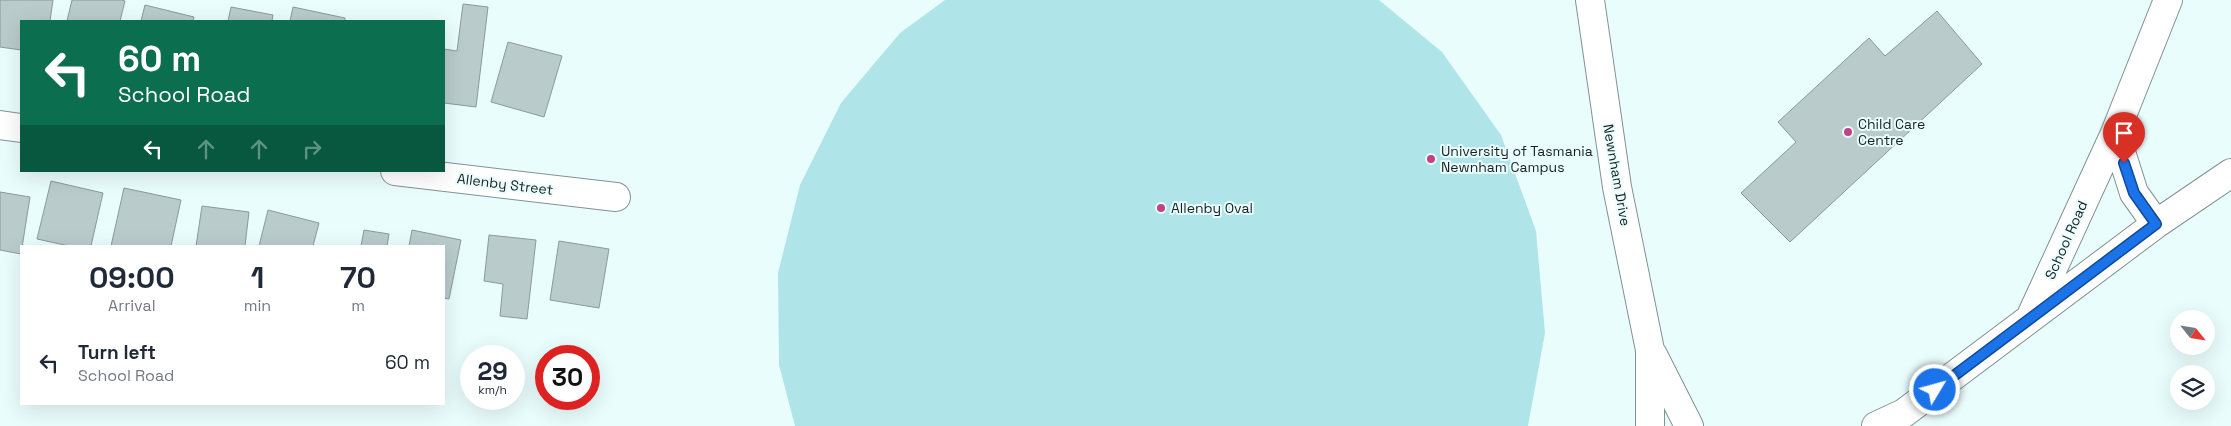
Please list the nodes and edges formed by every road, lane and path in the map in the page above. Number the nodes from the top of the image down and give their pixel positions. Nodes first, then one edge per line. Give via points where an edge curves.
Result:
1 (1590, 0) edge
2 (2168, 0) edge
3 (0, 125) edge
4 (20, 128) edge
5 (2115, 133) junction
6 (404, 172) edge
7 (2231, 173) edge
8 (616, 197) dead end
9 (2156, 224) junction
10 (2030, 319) junction
11 (1650, 350) junction
12 (1650, 426) edge
13 (1689, 426) edge
14 (1876, 426) edge

1 - 11 street, Newnham Drive via 1618,187
2 - 5 street, School Road
3 - 4 street
5 - 9 street via 2134,193
5 - 10 street, School Road
6 - 8 street, Allenby Street
7 - 9 street
9 - 10 street
10 - 14 street via 1904,414
11 - 12 street, Newnham Drive
11 - 13 street, Newnham Drive

